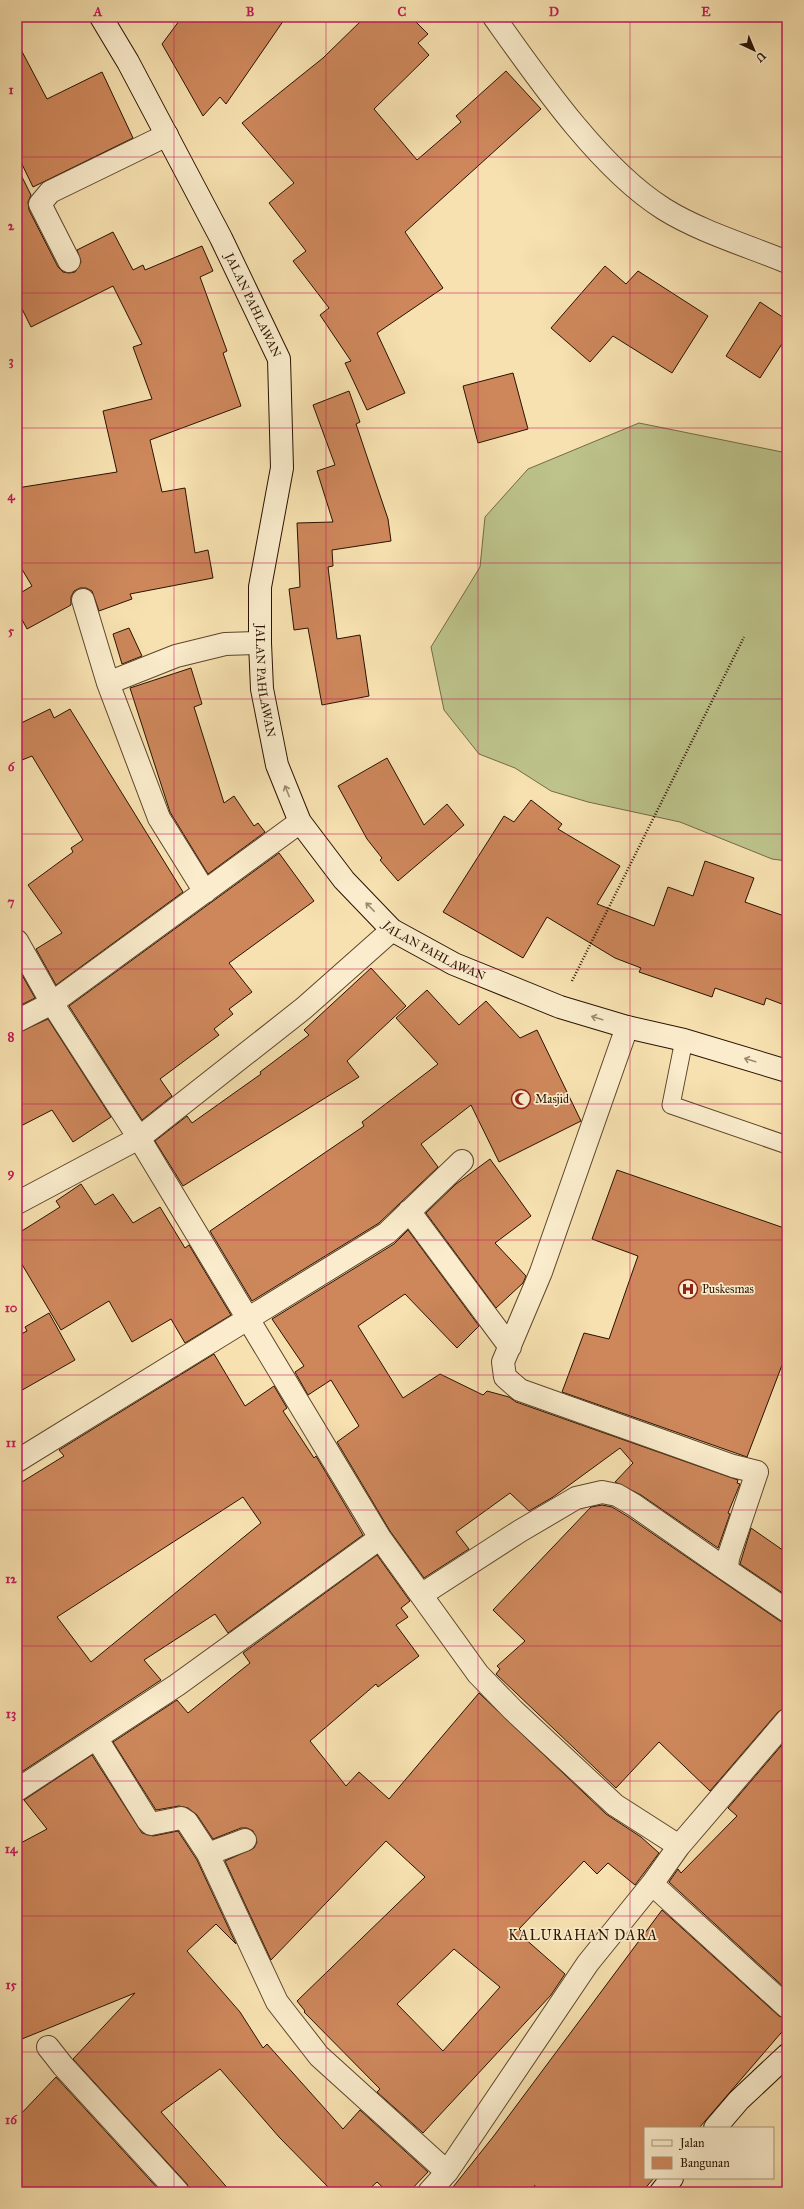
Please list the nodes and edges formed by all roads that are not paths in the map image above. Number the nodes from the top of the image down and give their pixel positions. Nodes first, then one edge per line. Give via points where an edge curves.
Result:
1 (101, 17) edge
2 (494, 17) edge
3 (167, 135) junction
4 (69, 261) dead end
5 (787, 262) edge
6 (83, 600) dead end
7 (260, 643) junction
8 (108, 684) junction
9 (300, 822) junction
10 (205, 892) junction
11 (392, 930) junction
12 (17, 941) edge
13 (52, 1003) junction
14 (17, 1021) edge
15 (627, 1027) junction
16 (684, 1040) junction
17 (787, 1071) edge
18 (139, 1138) junction
19 (787, 1145) edge
20 (462, 1161) dead end
21 (17, 1204) edge
22 (409, 1211) junction
23 (248, 1320) junction
24 (510, 1347) junction
25 (17, 1461) edge
26 (380, 1538) junction
27 (727, 1570) junction
28 (421, 1595) junction
29 (787, 1611) edge
30 (787, 1720) edge
31 (97, 1739) junction
32 (17, 1790) edge
33 (246, 1840) dead end
34 (678, 1846) junction
35 (208, 1854) junction
36 (652, 1884) junction
37 (787, 2007) edge
38 (48, 2047) dead end
39 (787, 2055) edge
40 (716, 2127) edge
41 (447, 2172) junction
42 (671, 2179) edge
43 (178, 2192) edge
44 (429, 2192) edge
45 (660, 2192) edge

1 - 3 street, JALAN PAHLAWAN
2 - 5 street via 532,71 590,142 637,189 686,221
3 - 4 street via 50,192 40,204
3 - 7 street, JALAN PAHLAWAN via 221,238 279,359 282,468 260,587
6 - 8 street
7 - 8 street via 225,644 176,656
9 -> 7 street, JALAN PAHLAWAN via 277,765 262,689
8 - 10 street via 160,818
9 - 10 street
11 -> 9 street, JALAN PAHLAWAN via 344,880
10 - 13 street
15 -> 11 street, JALAN PAHLAWAN via 560,1007 454,964
11 - 18 street via 304,1008
12 - 13 street
13 - 14 street
13 - 18 street
15 - 16 street, JALAN PAHLAWAN
15 - 24 street via 541,1272
17 -> 16 street, JALAN PAHLAWAN
16 - 19 lane via 671,1105
18 - 21 street
18 - 23 street
20 - 22 street
22 - 23 street via 387,1233
22 - 24 street
23 - 25 street
23 - 26 street
24 - 27 street via 503,1362 505,1377 520,1390 733,1466 757,1472 728,1558
26 - 28 street
26 - 31 street via 177,1685
27 - 28 street via 634,1505 617,1495 602,1492 576,1498
27 - 29 street
28 - 34 street via 478,1674 513,1710 615,1805
30 - 34 street
31 - 32 street
31 - 35 street via 148,1822 151,1824 181,1818 187,1822
33 - 35 street
34 - 36 street
35 - 41 street via 277,2002 319,2056
36 - 37 street
36 - 41 street via 588,1963
38 - 43 street
39 - 40 street via 739,2100
41 - 44 street
42 - 45 street

